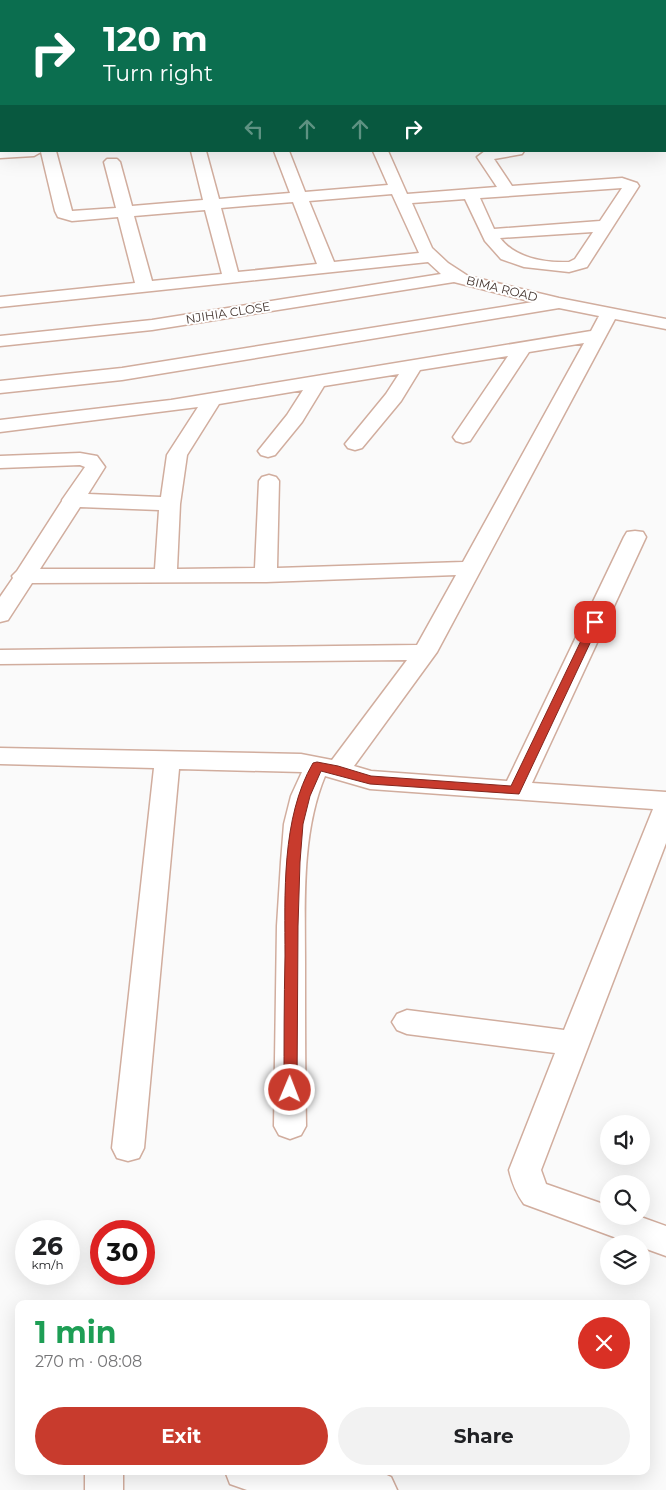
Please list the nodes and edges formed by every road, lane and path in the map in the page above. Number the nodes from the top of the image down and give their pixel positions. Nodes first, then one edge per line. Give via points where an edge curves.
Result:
1 (23, 152) edge
2 (48, 152) edge
3 (198, 152) edge
4 (281, 152) edge
5 (380, 152) edge
6 (506, 152) edge
7 (0, 154) edge
8 (112, 162) dead end
9 (508, 192) junction
10 (399, 194) junction
11 (471, 195) junction
12 (297, 197) junction
13 (211, 204) junction
14 (126, 211) junction
15 (605, 226) junction
16 (490, 234) junction
17 (431, 257) junction
18 (327, 267) junction
19 (231, 277) junction
20 (456, 277) junction
21 (145, 286) junction
22 (0, 302) edge
23 (559, 303) junction
24 (609, 314) junction
25 (666, 324) edge
26 (598, 335) junction
27 (0, 341) edge
28 (522, 348) junction
29 (413, 366) junction
30 (317, 382) junction
31 (0, 387) edge
32 (212, 400) junction
33 (0, 426) edge
34 (463, 437) dead end
35 (355, 444) dead end
36 (268, 451) dead end
37 (0, 462) edge
38 (269, 480) dead end
39 (72, 500) junction
40 (170, 504) junction
41 (635, 537) dead end
42 (472, 568) junction
43 (266, 574) junction
44 (23, 576) junction
45 (166, 576) junction
46 (0, 615) edge
47 (425, 652) junction
48 (0, 658) edge
49 (0, 756) edge
50 (167, 761) junction
51 (328, 768) junction
52 (515, 791) junction
53 (666, 801) edge
54 (666, 810) edge
55 (408, 1022) dead end
56 (574, 1043) junction
57 (290, 1126) dead end
58 (128, 1148) dead end
59 (666, 1241) edge
60 (104, 1475) edge
61 (271, 1475) edge
62 (104, 1490) edge
63 (378, 1490) edge

1 - 7 street
2 - 14 street via 64,214
3 - 13 street
4 - 12 street
5 - 10 street, BIMA ROAD
6 - 9 street via 486,157
8 - 14 street
9 - 11 street
9 - 15 street via 631,186
10 - 11 street
10 - 12 street
10 - 17 street, BIMA ROAD
11 - 16 street
12 - 13 street
12 - 18 street
13 - 14 street
13 - 19 street
14 - 21 street
15 - 16 street
15 - 16 street via 581,263 566,268 517,260 500,249
17 - 18 street
17 - 20 street, BIMA ROAD
18 - 19 street
19 - 21 street
20 - 23 street, BIMA ROAD
20 - 27 street, NJIHIA CLOSE via 152,325
21 - 22 street
23 - 24 street, BIMA ROAD
23 - 31 street via 115,375
24 - 25 street, BIMA ROAD
24 - 26 street
26 - 28 street
26 - 42 street
28 - 29 street
28 - 34 street
29 - 30 street
29 - 35 street via 394,397
30 - 32 street
30 - 36 street via 295,418
32 - 33 street
32 - 40 street via 177,455
37 - 39 street via 90,460 95,467
38 - 43 street
39 - 40 street
39 - 44 street
40 - 45 street
41 - 52 street
42 - 43 street
42 - 47 street
43 - 45 street
44 - 45 street
44 - 46 street
47 - 48 street
47 - 51 street
49 - 50 street
50 - 51 street via 280,762
50 - 58 street
51 - 52 street via 370,780
51 - 57 street via 304,796 297,824 291,926
52 - 53 street
54 - 56 street
55 - 56 street
56 - 59 street via 525,1170 528,1184 535,1194
60 - 62 street
61 - 63 street

